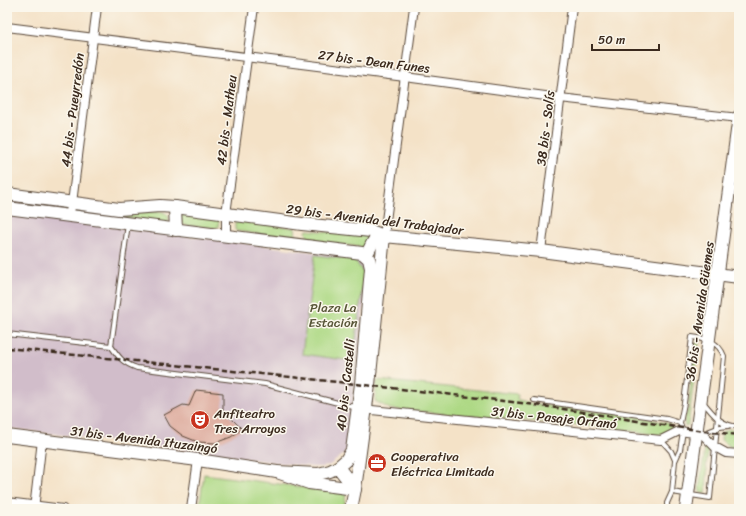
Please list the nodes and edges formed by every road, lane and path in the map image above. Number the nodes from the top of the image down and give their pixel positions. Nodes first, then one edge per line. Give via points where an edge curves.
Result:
1 (97, 7) edge
2 (254, 7) edge
3 (414, 7) edge
4 (572, 7) edge
5 (7, 27) edge
6 (93, 37) junction
7 (247, 57) junction
8 (406, 77) junction
9 (560, 98) junction
10 (739, 117) edge
11 (7, 194) edge
12 (72, 203) junction
13 (175, 207) junction
14 (7, 208) edge
15 (226, 214) junction
16 (69, 216) junction
17 (128, 224) junction
18 (302, 224) junction
19 (176, 230) junction
20 (226, 236) junction
21 (384, 236) junction
22 (302, 245) junction
23 (541, 251) junction
24 (366, 256) junction
25 (718, 275) junction
26 (739, 278) edge
27 (7, 334) edge
28 (708, 339) junction
29 (111, 346) junction
30 (368, 349) junction
31 (534, 400) dead end
32 (701, 400) junction
33 (362, 409) junction
34 (718, 419) junction
35 (680, 423) junction
36 (728, 426) junction
37 (739, 427) edge
38 (717, 428) junction
39 (683, 431) junction
40 (699, 434) junction
41 (7, 436) edge
42 (42, 440) junction
43 (661, 440) junction
44 (715, 447) junction
45 (739, 454) edge
46 (198, 460) junction
47 (675, 461) junction
48 (338, 467) junction
49 (277, 472) junction
50 (355, 490) junction
51 (672, 492) junction
52 (688, 494) junction
53 (7, 502) edge
54 (34, 507) edge
55 (63, 509) edge
56 (191, 509) edge
57 (351, 509) edge
58 (667, 509) edge
59 (686, 509) edge

1 - 6 street, 44 bis - Pueyrredón
2 - 7 street, 42 bis - Matheu
3 - 8 street, 40 bis - Castelli
4 - 9 street, 38 bis - Solís
5 - 6 street, 27 bis - Dean Funes
6 - 7 street, 27 bis - Dean Funes
6 - 12 street, 44 bis - Pueyrredón
7 - 8 street, 27 bis - Dean Funes
7 - 15 street, 42 bis - Matheu
8 - 9 street, 27 bis - Dean Funes
8 - 21 street, 40 bis - Castelli
9 - 10 street, 27 bis - Dean Funes
9 - 23 street, 38 bis - Solís
10 - 25 street, 36 bis - Avenida Güemes
11 - 12 street, 29 bis - Avenida del Trabajador
12 - 13 street, 29 bis - Avenida del Trabajador via 119,209
12 - 16 street, 44 bis - Pueyrredón
13 - 15 street, 29 bis - Avenida del Trabajador
13 - 19 street
14 - 16 street
15 - 18 street, 29 bis - Avenida del Trabajador
15 - 20 street, 42 bis - Matheu
16 - 17 street
17 - 19 street
17 - 29 lane
18 - 21 street, 29 bis - Avenida del Trabajador via 371,230
18 - 22 street
19 - 20 street
20 - 22 street
21 - 23 street, 29 bis - Avenida del Trabajador
21 - 24 street via 373,242
21 - 30 street, 40 bis - Castelli
22 - 24 street via 362,253
23 - 25 street, 29 bis - Avenida del Trabajador
24 - 30 street, 40 bis - Castelli via 371,268
25 - 26 street, 29 bis - Avenida del Trabajador
25 - 28 street, 36 bis - Avenida Güemes
27 - 29 lane
28 - 32 street, 36 bis - Avenida Güemes
28 - 34 lane via 722,350 724,356
28 - 35 lane via 692,337
29 - 33 lane via 119,359 129,366 265,384
30 - 33 street, 40 bis - Castelli
31 - 35 lane
32 - 34 lane
32 - 40 street, 36 bis - Avenida Güemes
33 - 43 street, 31 bis - Pasaje Orfanó
33 - 48 street, 40 bis - Castelli via 352,450
33 - 50 street, 40 bis - Castelli
34 - 36 lane
34 - 38 lane
35 - 39 lane
36 - 37 lane
36 - 38 lane
38 - 40 lane
38 - 44 lane
39 - 40 street
39 - 43 street
39 - 47 lane
40 - 44 street
40 - 52 street, 36 bis - Avenida Güemes
41 - 42 street, 31 bis - Avenida Ituzaingó
42 - 46 street, 31 bis - Avenida Ituzaingó
42 - 54 street
43 - 47 lane via 672,451
44 - 45 street via 726,453
44 - 52 lane via 710,498
46 - 49 street, 31 bis - Avenida Ituzaingó
46 - 56 street
47 - 51 lane
48 - 49 street, 31 bis - Avenida Ituzaingó via 330,472 318,474
48 - 50 street
49 - 50 street, 31 bis - Avenida Ituzaingó via 309,483
50 - 57 street, 40 bis - Castelli
51 - 52 lane
51 - 58 lane
52 - 59 street, 36 bis - Avenida Güemes
53 - 54 street
54 - 55 street

